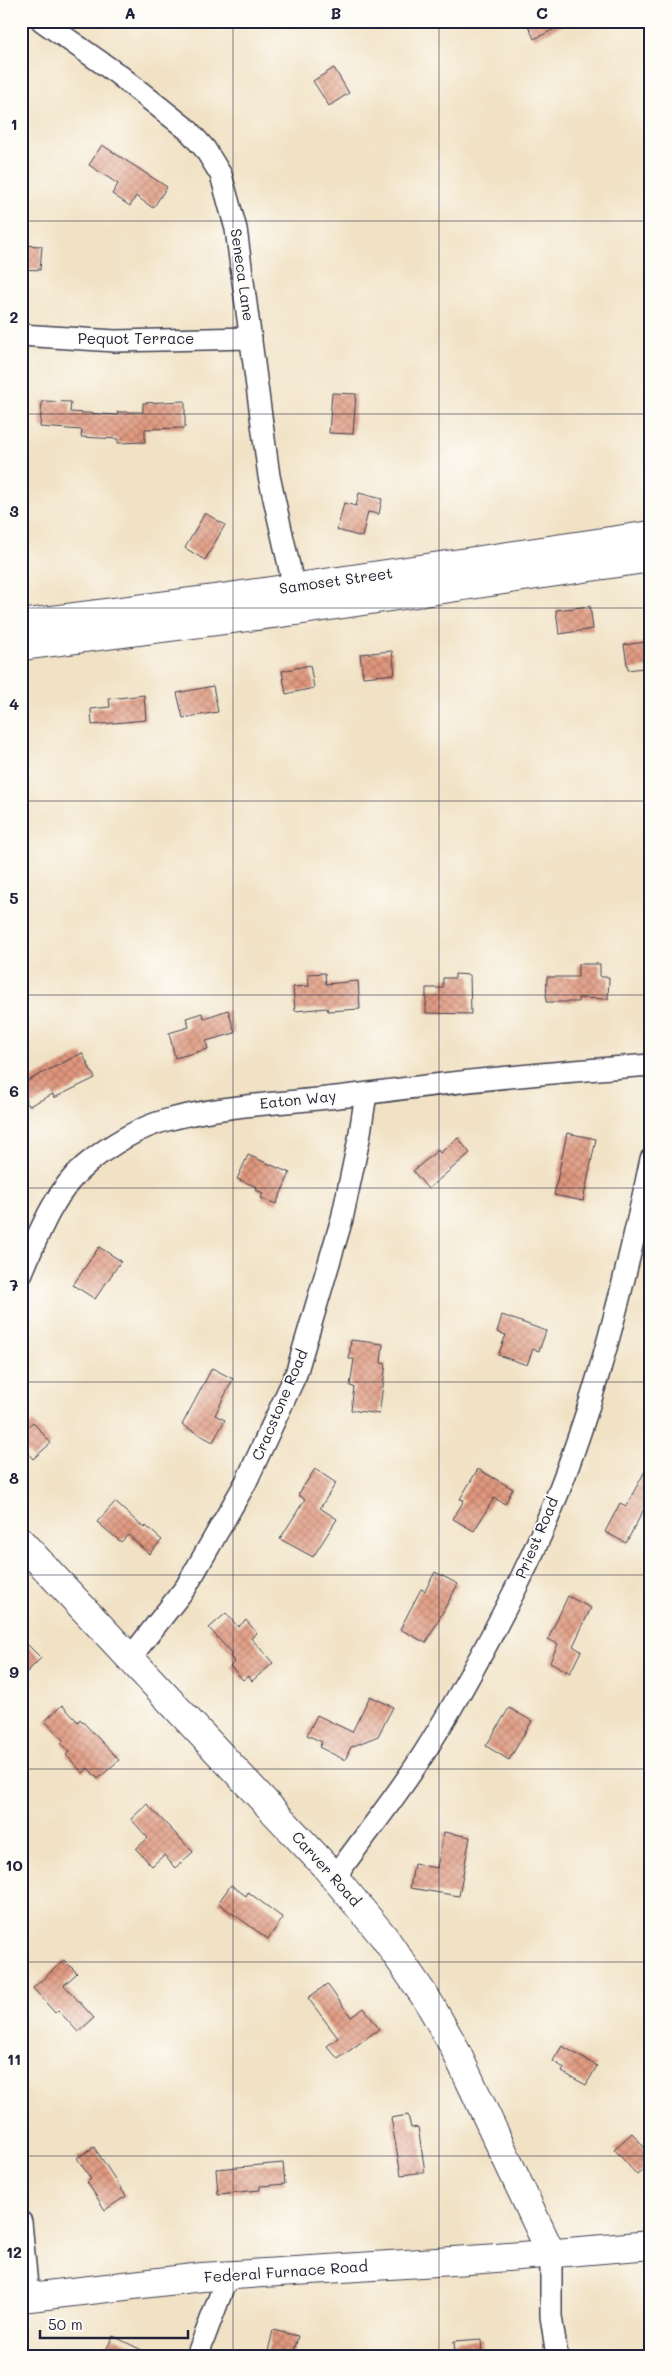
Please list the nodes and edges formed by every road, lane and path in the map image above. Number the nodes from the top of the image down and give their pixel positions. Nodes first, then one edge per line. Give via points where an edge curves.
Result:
1 (42, 21) edge
2 (21, 335) edge
3 (251, 338) junction
4 (651, 535) edge
5 (651, 558) edge
6 (294, 599) junction
7 (21, 624) edge
8 (21, 646) edge
9 (651, 1065) edge
10 (366, 1094) junction
11 (651, 1159) edge
12 (21, 1275) edge
13 (21, 1542) edge
14 (130, 1658) junction
15 (335, 1877) junction
16 (21, 2222) edge
17 (651, 2245) edge
18 (551, 2253) junction
19 (228, 2276) junction
20 (25, 2297) edge
21 (197, 2356) edge
22 (557, 2356) edge

1 - 3 street, Seneca Lane via 174,118 210,156 221,175 234,216
2 - 3 street, Pequot Terrace via 115,341
3 - 6 street, Seneca Lane via 269,476
4 - 6 main road, Samoset Street
5 - 6 main road, Samoset Street
6 - 7 main road, Samoset Street
6 - 8 main road, Samoset Street
9 - 10 street, Eaton Way via 558,1071
10 - 12 street, Eaton Way via 243,1106 166,1120 129,1136 87,1164 59,1197 43,1222
10 - 14 street, Cracstone Road via 342,1219 296,1374 246,1482 186,1587
11 - 15 street, Priest Road via 630,1260 570,1462 520,1578 465,1684 418,1762
13 - 14 main road, Carver Road
14 - 15 main road, Carver Road
15 - 18 main road, Carver Road via 384,1937 428,2000 453,2045
16 - 20 street
17 - 18 main road, Federal Furnace Road
18 - 19 main road, Federal Furnace Road
18 - 22 street via 551,2316
19 - 20 main road, Federal Furnace Road
19 - 21 street

